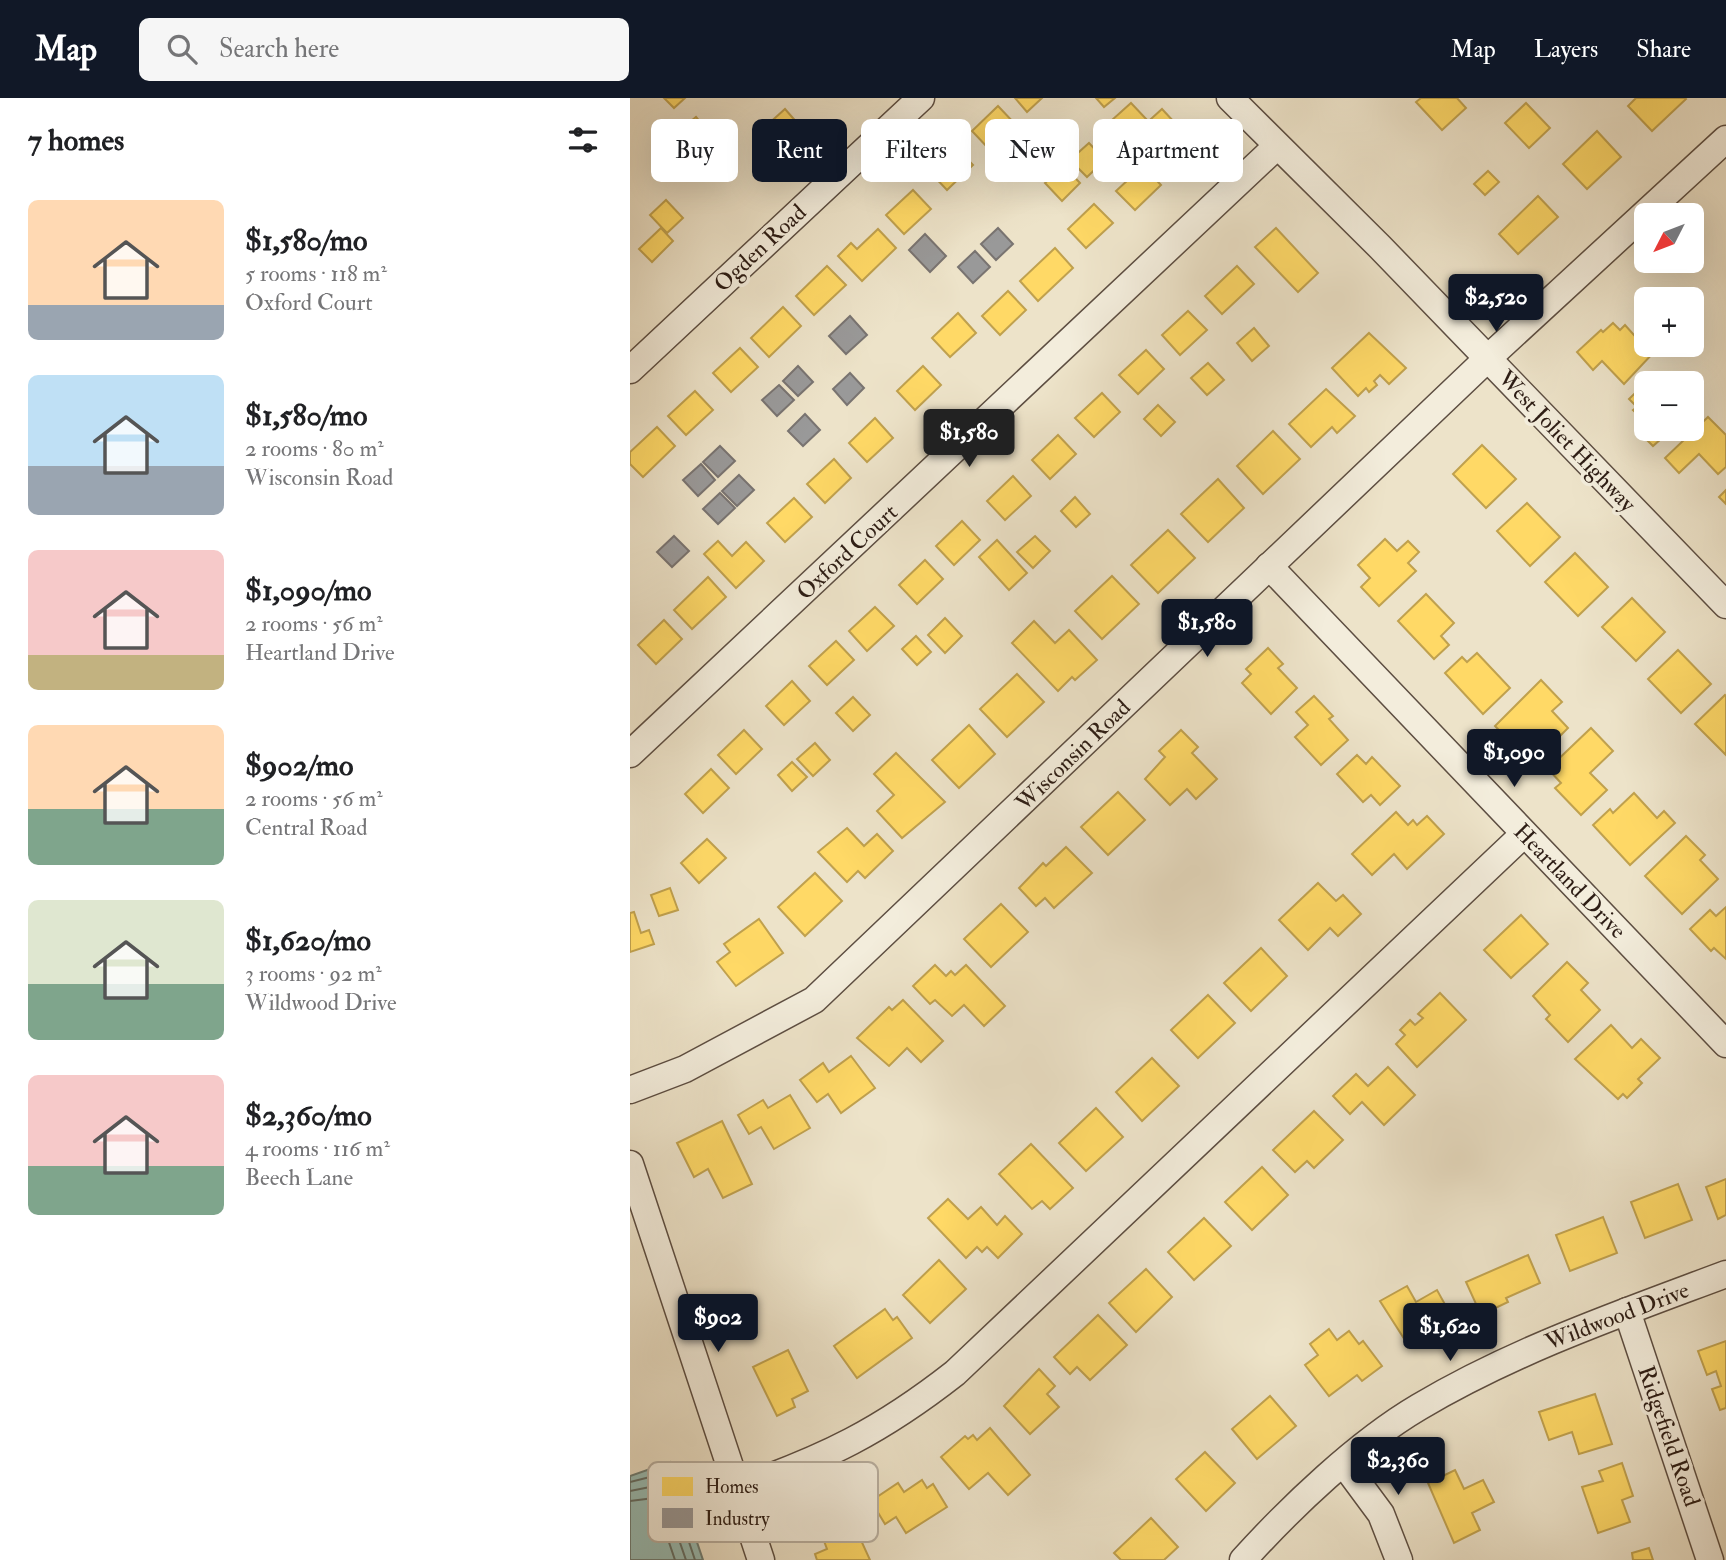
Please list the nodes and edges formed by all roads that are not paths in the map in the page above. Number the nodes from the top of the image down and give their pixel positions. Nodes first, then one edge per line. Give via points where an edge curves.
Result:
1 (921, 98) edge
2 (1230, 98) edge
3 (1726, 139) edge
4 (1277, 146) junction
5 (1488, 359) junction
6 (630, 370) edge
7 (1269, 566) junction
8 (1726, 605) edge
9 (630, 754) edge
10 (1524, 834) junction
11 (1726, 1044) edge
12 (630, 1090) edge
13 (630, 1164) edge
14 (1726, 1274) edge
15 (1627, 1311) junction
16 (728, 1462) edge
17 (805, 1462) edge
18 (1344, 1464) junction
19 (755, 1542) edge
20 (761, 1560) edge
21 (1243, 1560) edge
22 (1399, 1560) edge
23 (1710, 1560) edge

1 - 6 street, Ogden Road
2 - 4 street, West Joliet Highway
3 - 5 street, Wisconsin Road
4 - 5 street, West Joliet Highway
4 - 9 street, Oxford Court
5 - 7 street, Wisconsin Road
5 - 8 street, West Joliet Highway
7 - 10 street, Heartland Drive
7 - 12 street, Wisconsin Road via 814,1000 685,1069
10 - 11 street, Heartland Drive
10 - 17 street via 955,1373 858,1441
13 - 16 street
14 - 15 street, Wildwood Drive
15 - 18 street, Wildwood Drive via 1508,1359 1417,1408
15 - 23 street, Ridgefield Road
18 - 21 street, Wildwood Drive via 1281,1519
18 - 22 street via 1381,1514
19 - 20 street

